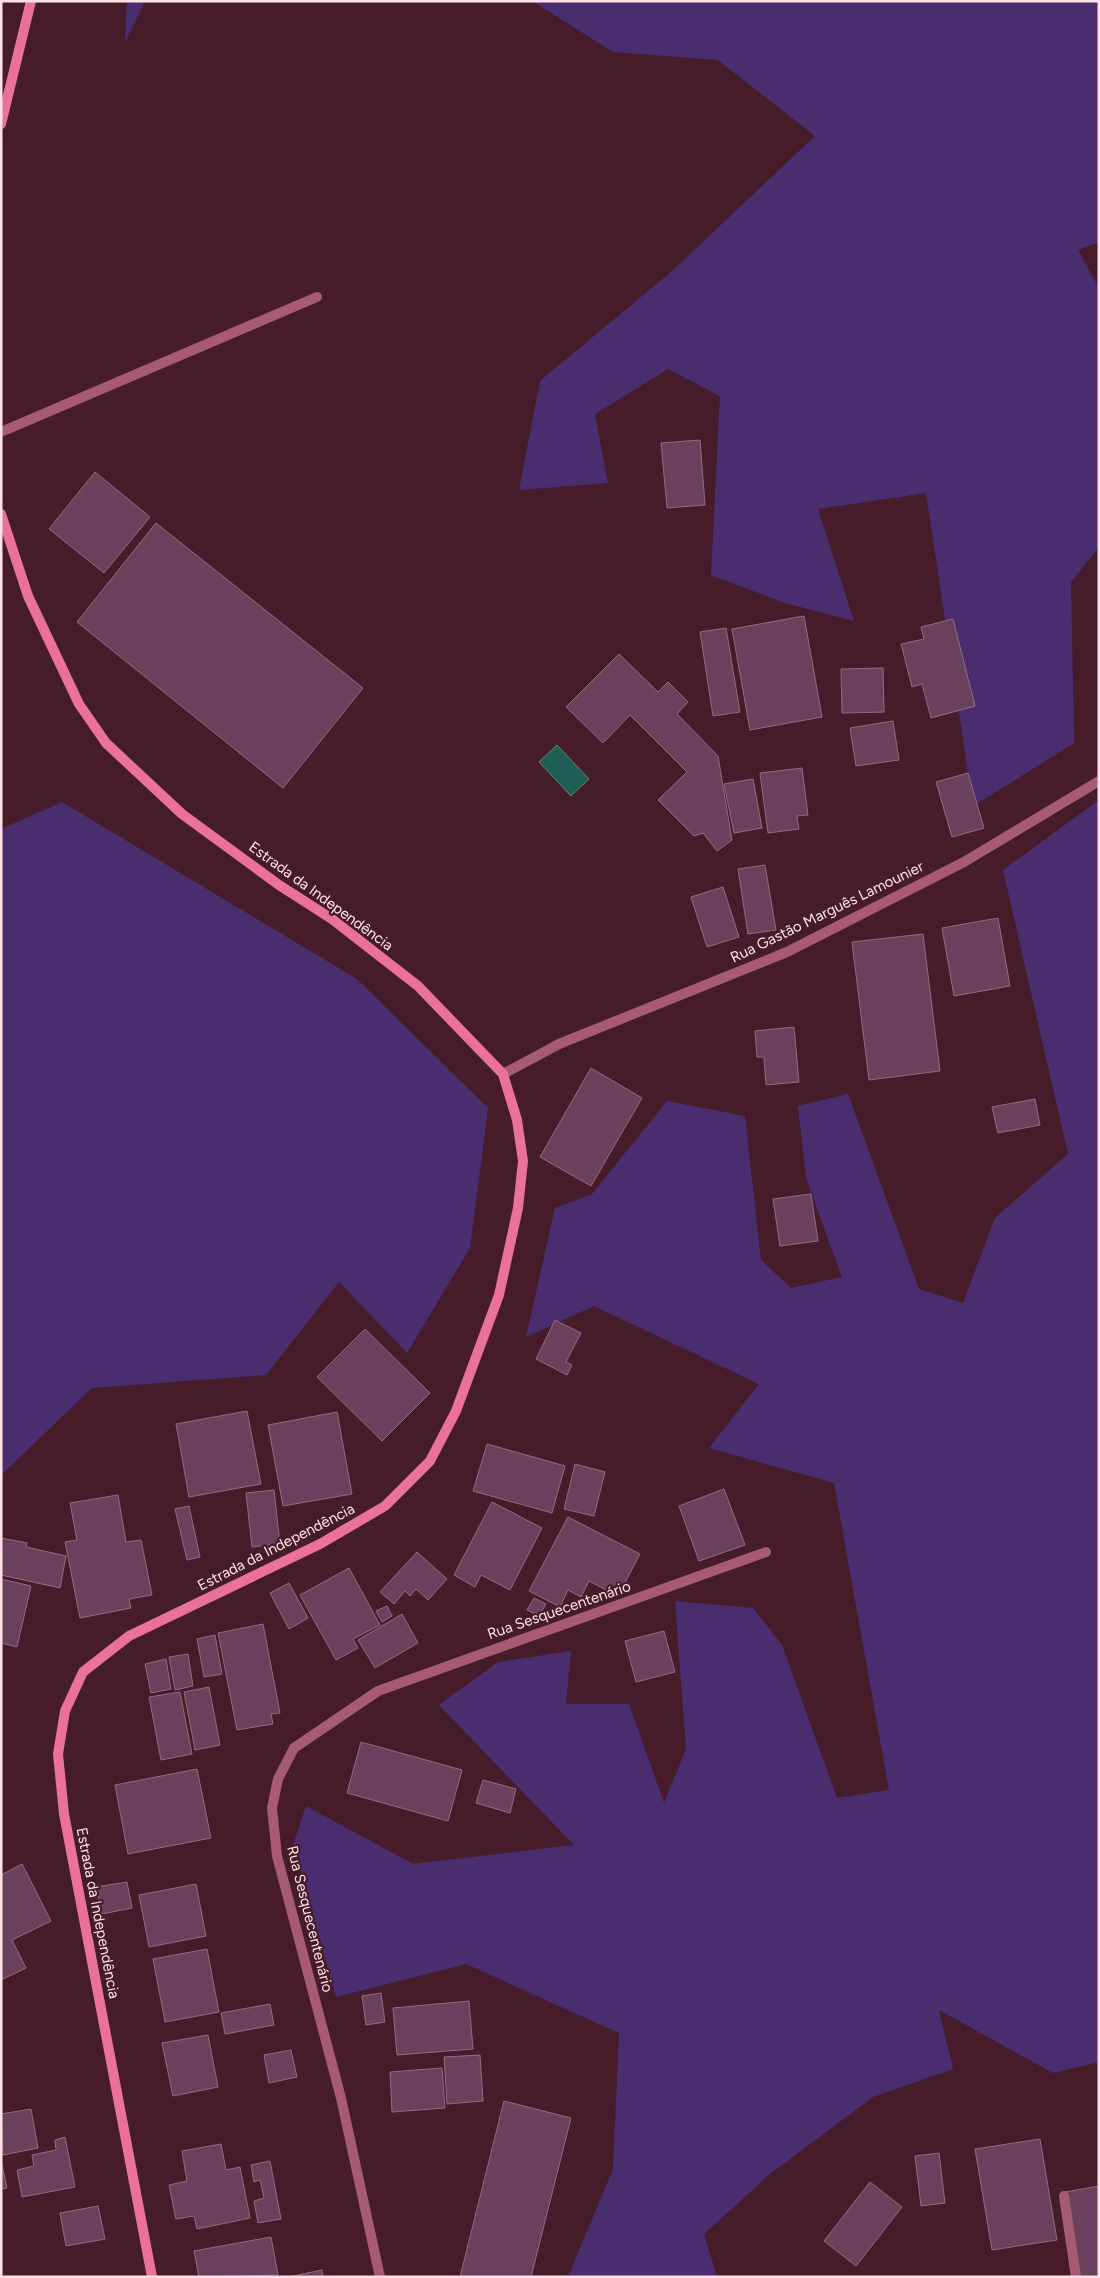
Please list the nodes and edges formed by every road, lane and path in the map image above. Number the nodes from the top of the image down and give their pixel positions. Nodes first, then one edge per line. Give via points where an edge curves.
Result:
1 (31, 1) edge
2 (1, 124) edge
3 (317, 297) dead end
4 (1, 432) edge
5 (1, 514) edge
6 (1099, 781) edge
7 (503, 1074) junction
8 (766, 1552) dead end
9 (1064, 2196) dead end
10 (152, 2277) edge
11 (380, 2277) edge
12 (1076, 2277) edge

1 - 2 street
3 - 4 street
5 - 7 street, Estrada da Independência via 28,596 78,704 106,743 182,814 279,885 332,919 418,986
6 - 7 street, Rua Gastão Marguês Lamounier via 964,862 787,952 559,1044
7 - 10 street, Estrada da Independência via 518,1120 523,1161 518,1208 499,1295 479,1354 456,1411 430,1461 385,1506 320,1544 129,1636 83,1672 65,1711 58,1754 64,1814
8 - 11 street, Rua Sesquecentenário via 378,1691 294,1748 278,1779 272,1808 277,1856 341,2098
9 - 12 street

